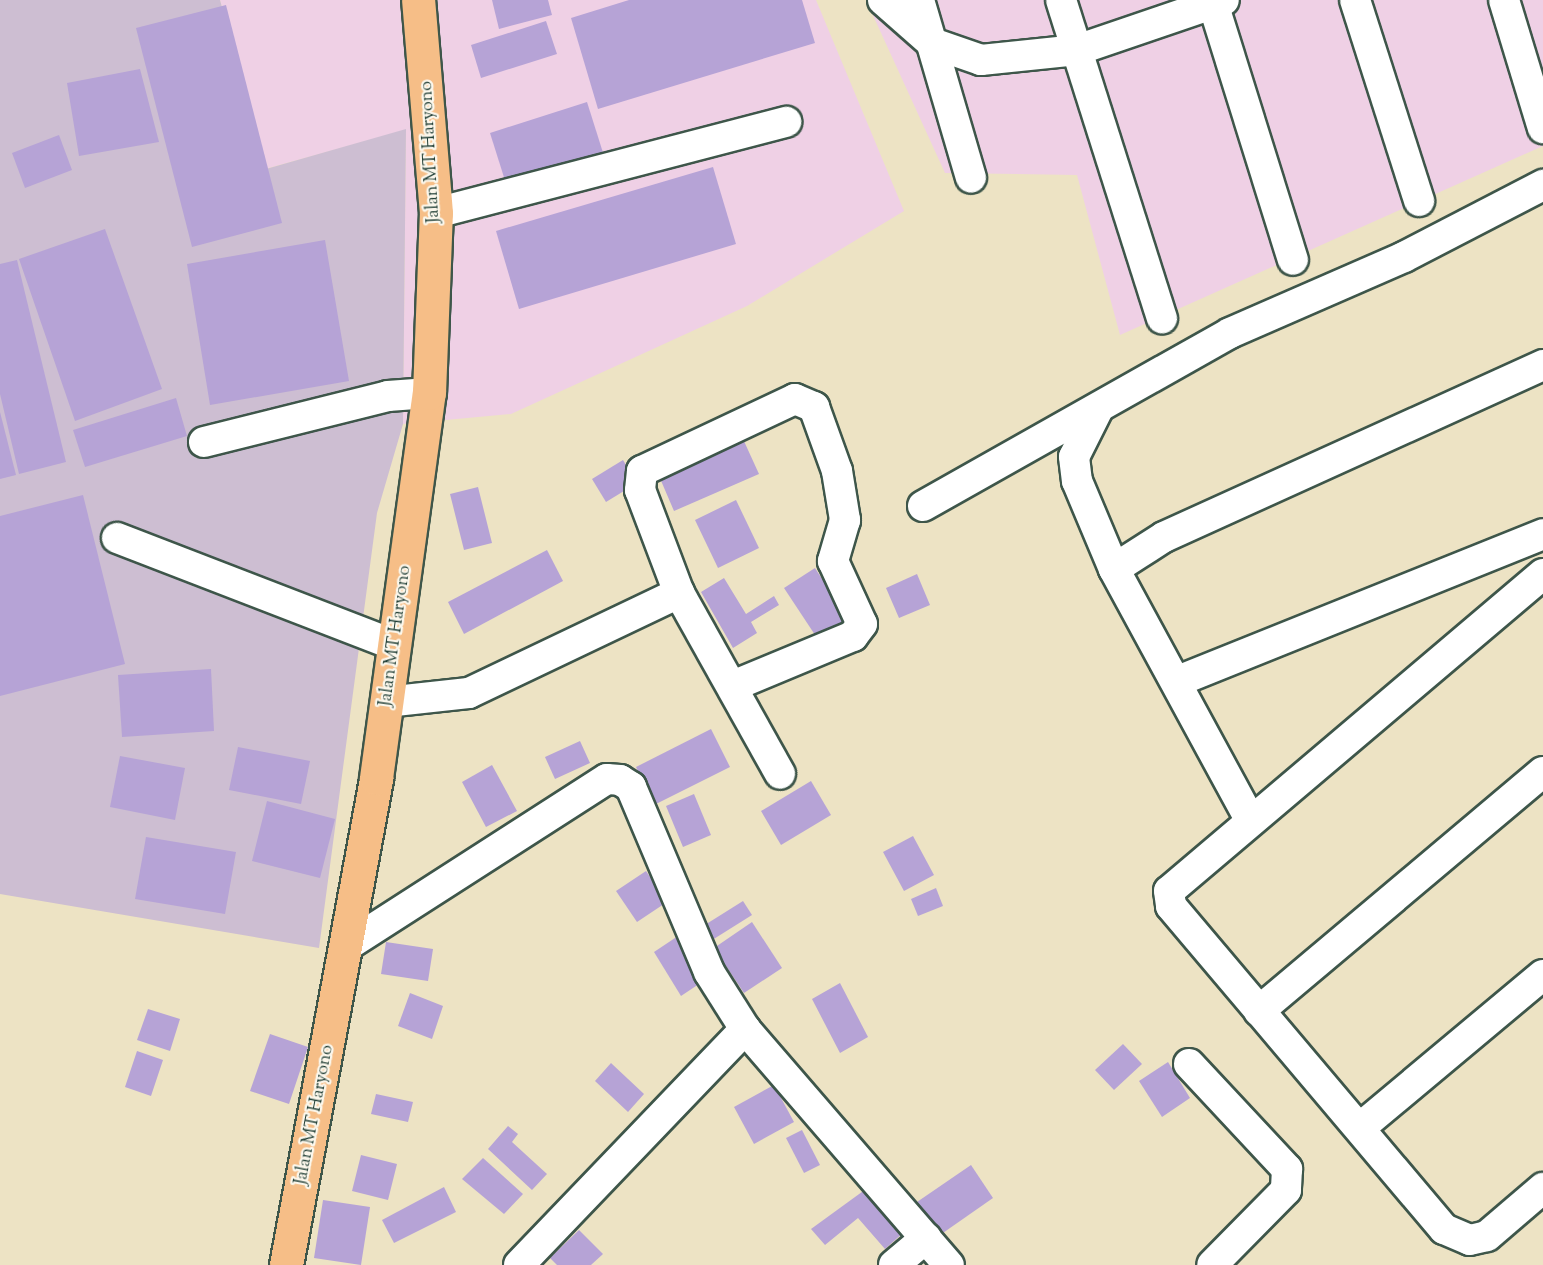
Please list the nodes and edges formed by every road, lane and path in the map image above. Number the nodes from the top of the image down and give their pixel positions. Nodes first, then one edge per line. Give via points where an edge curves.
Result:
1 (418, 0) edge
2 (883, 0) edge
3 (919, 0) edge
4 (1061, 0) edge
5 (1355, 0) edge
6 (1504, 0) edge
7 (1216, 1) edge
8 (932, 43) junction
9 (1077, 50) junction
10 (786, 122) dead end
11 (1543, 128) edge
12 (970, 178) dead end
13 (1543, 185) edge
14 (1419, 201) dead end
15 (436, 213) junction
16 (1293, 261) dead end
17 (1162, 318) dead end
18 (1543, 365) edge
19 (429, 393) junction
20 (1099, 408) junction
21 (204, 442) dead end
22 (923, 506) dead end
23 (1543, 534) edge
24 (117, 538) dead end
25 (1114, 569) junction
26 (1543, 574) edge
27 (679, 594) junction
28 (394, 645) junction
29 (1178, 681) junction
30 (733, 686) junction
31 (386, 702) junction
32 (1543, 772) edge
33 (780, 774) dead end
34 (1250, 819) junction
35 (345, 947) junction
36 (1543, 975) edge
37 (1259, 1011) junction
38 (745, 1029) junction
39 (1189, 1064) dead end
40 (1361, 1127) junction
41 (1543, 1188) edge
42 (926, 1238) junction
43 (286, 1265) edge
44 (519, 1265) edge
45 (894, 1265) edge
46 (949, 1265) edge
47 (1212, 1265) edge

1 - 15 main road, Jalan MT Haryono
2 - 8 street
3 - 8 street
4 - 9 street
5 - 14 street
6 - 11 street
7 - 9 street
7 - 16 street
8 - 9 street via 981,60
8 - 12 street
9 - 17 street
10 - 15 street
13 - 20 street via 1404,257 1230,333
15 - 19 main road, Jalan MT Haryono
18 - 25 street via 1164,537
19 - 21 street via 388,396
19 - 28 main road, Jalan MT Haryono
20 - 22 street
20 - 25 street via 1074,457 1077,481
23 - 29 street
24 - 28 street
25 - 29 street
26 - 34 street
27 - 30 street
27 - 30 street via 640,490 642,471 795,399 814,407 837,471 845,520 833,561 862,624 853,636
27 - 31 street via 470,693
28 - 31 main road, Jalan MT Haryono
29 - 34 street
30 - 33 street
31 - 35 main road, Jalan MT Haryono
32 - 37 street
34 - 37 street via 1169,891 1171,906
35 - 38 street via 607,779 620,780 631,788 709,972
35 - 43 main road, Jalan MT Haryono
36 - 40 street
37 - 40 street
38 - 42 street
38 - 44 street
39 - 47 street via 1287,1169 1286,1190
40 - 41 street via 1444,1229 1470,1240 1486,1236
42 - 45 street
42 - 46 street

